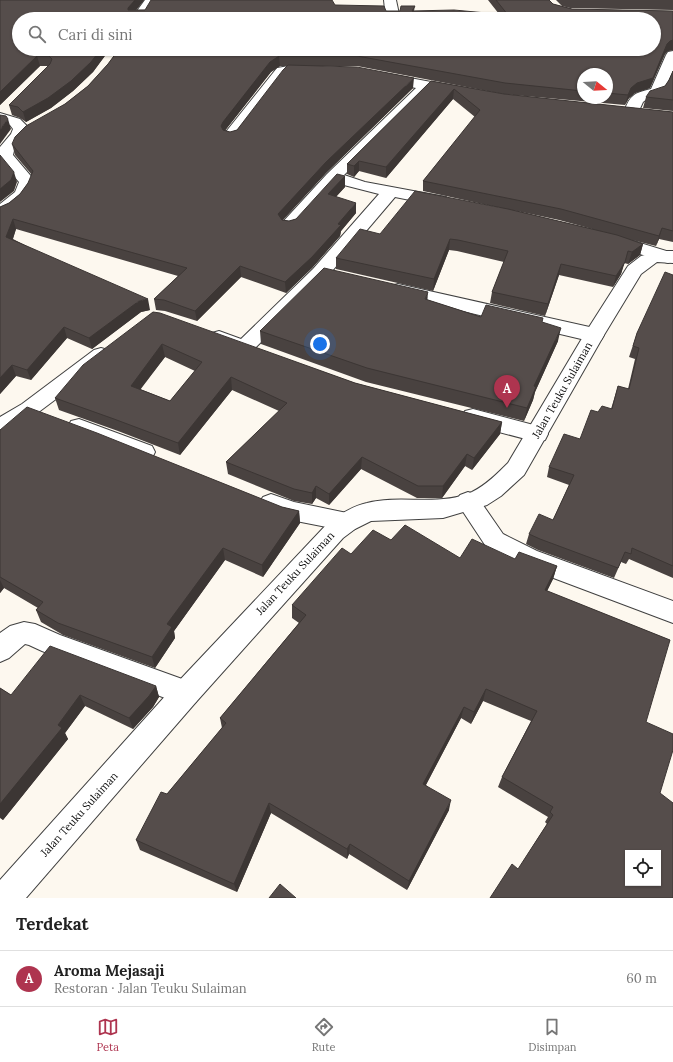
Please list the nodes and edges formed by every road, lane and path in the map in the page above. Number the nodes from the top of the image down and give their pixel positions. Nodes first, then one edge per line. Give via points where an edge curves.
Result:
1 (151, 0) edge
2 (390, 0) edge
3 (143, 12) edge
4 (392, 12) edge
5 (673, 55) edge
6 (325, 71) edge
7 (372, 75) edge
8 (427, 85) junction
9 (472, 93) edge
10 (3, 113) edge
11 (648, 114) edge
12 (231, 136) edge
13 (333, 177) junction
14 (391, 191) junction
15 (453, 204) edge
16 (0, 212) edge
17 (289, 225) edge
18 (595, 236) edge
19 (670, 257) edge
20 (320, 273) junction
21 (343, 278) edge
22 (381, 287) edge
23 (201, 331) edge
24 (594, 335) junction
25 (116, 343) edge
26 (244, 347) junction
27 (266, 355) edge
28 (29, 409) junction
29 (454, 412) edge
30 (0, 427) edge
31 (538, 434) junction
32 (160, 458) edge
33 (254, 496) edge
34 (468, 501) junction
35 (347, 522) junction
36 (673, 612) edge
37 (0, 650) edge
38 (186, 693) junction
39 (5, 898) edge

1 - 3 street
2 - 4 street
5 - 11 street via 657,92 643,95 625,111
6 - 12 street via 282,71
7 - 8 street
8 - 9 street
8 - 13 street
10 - 16 street via 27,129 7,148 5,156 25,177 26,185 18,198
13 - 14 street
13 - 17 street
14 - 15 street
14 - 20 street
18 - 19 street
19 - 24 street, Jalan Teuku Sulaiman via 652,256 634,270
20 - 21 street
20 - 26 street
22 - 24 street
23 - 26 street
24 - 31 street, Jalan Teuku Sulaiman
25 - 28 street
26 - 27 street
28 - 30 street
28 - 32 street
29 - 31 street
31 - 34 street, Jalan Teuku Sulaiman via 516,469 507,478 479,499
33 - 35 street via 291,511
34 - 35 street, Jalan Teuku Sulaiman via 443,509 367,512
34 - 36 street via 495,541 528,558
35 - 38 street, Jalan Teuku Sulaiman via 323,542
37 - 38 street via 21,632 30,632 51,643
38 - 39 street, Jalan Teuku Sulaiman

